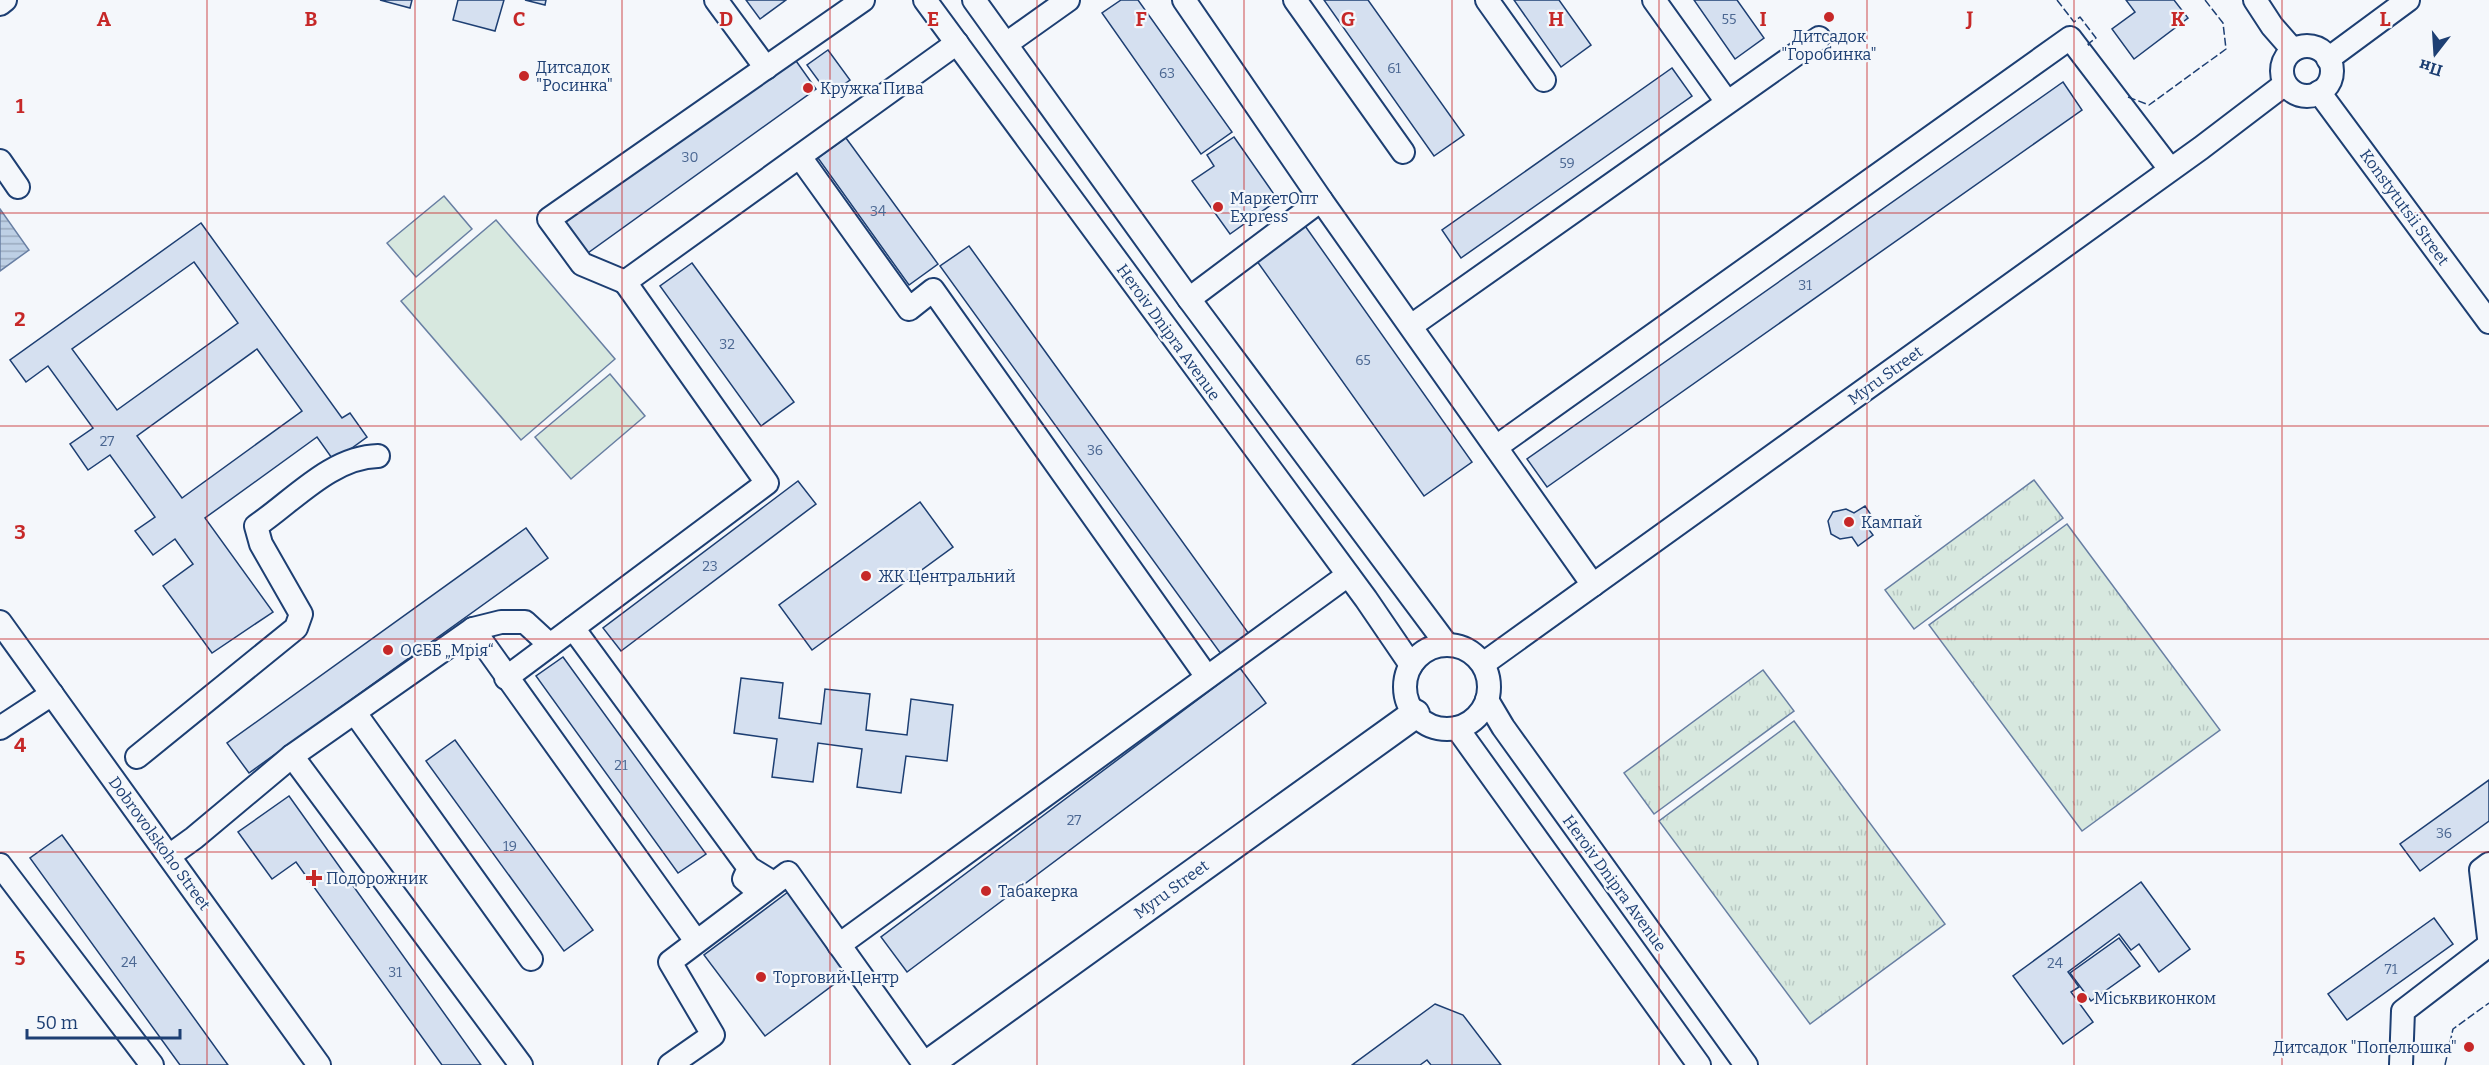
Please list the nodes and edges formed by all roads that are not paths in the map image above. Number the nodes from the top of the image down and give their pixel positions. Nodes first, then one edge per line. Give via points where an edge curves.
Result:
1 (5, 0) edge
2 (716, 0) edge
3 (863, 0) edge
4 (925, 0) edge
5 (974, 0) edge
6 (1068, 0) edge
7 (1184, 0) edge
8 (1295, 0) edge
9 (1486, 0) edge
10 (1654, 0) edge
11 (2255, 0) edge
12 (2408, 0) edge
13 (0, 4) edge
14 (1819, 38) dead end
15 (957, 44) junction
16 (1006, 44) junction
17 (2293, 50) junction
18 (2328, 59) junction
19 (766, 68) junction
20 (1544, 80) dead end
21 (2285, 84) junction
22 (2319, 92) junction
23 (1727, 102) junction
24 (1055, 113) junction
25 (1023, 134) junction
26 (1403, 152) dead end
27 (800, 157) junction
28 (0, 161) edge
29 (2170, 170) junction
30 (18, 187) dead end
31 (1322, 200) junction
32 (625, 282) junction
33 (1189, 299) junction
34 (2489, 322) edge
35 (1411, 326) junction
36 (1496, 447) junction
37 (378, 456) dead end
38 (1348, 575) junction
39 (1593, 585) junction
40 (0, 622) edge
41 (573, 628) junction
42 (473, 629) junction
43 (550, 645) junction
44 (1447, 645) junction
45 (1483, 664) junction
46 (1411, 665) junction
47 (1208, 677) junction
48 (506, 678) junction
49 (52, 694) junction
50 (1487, 700) junction
51 (355, 713) junction
52 (1415, 714) junction
53 (0, 728) edge
54 (1457, 728) junction
55 (292, 756) junction
56 (137, 757) dead end
57 (169, 855) junction
58 (2489, 864) edge
59 (0, 865) edge
60 (760, 893) junction
61 (2489, 939) edge
62 (696, 941) junction
63 (840, 945) junction
64 (2489, 945) edge
65 (531, 958) dead end
66 (152, 1065) edge
67 (319, 1065) edge
68 (520, 1065) edge
69 (670, 1065) edge
70 (926, 1065) edge
71 (1699, 1065) edge
72 (1746, 1065) edge
73 (2401, 1065) edge

1 - 13 street
2 - 19 street
3 - 19 street
4 - 15 street, Heroiv Dnipra Avenue
5 - 16 street
6 - 16 street
7 - 31 street
8 - 26 street
9 - 20 street
10 - 23 street
11 - 17 street
12 - 18 street
14 - 23 street
15 - 25 street, Heroiv Dnipra Avenue
15 - 27 street
16 - 24 street
17 - 18 street via 2316,48
17 - 21 street via 2282,69
18 - 22 street via 2331,74
19 - 32 street via 549,219 582,264
21 - 22 street via 2305,96
21 - 29 street, Myru Street
22 - 34 street, Konstytutsii Street
23 - 35 street
24 - 25 street
24 - 33 street
25 - 38 street, Heroiv Dnipra Avenue
27 - 32 street
27 - 47 street via 909,309 933,290
28 - 30 street
29 - 36 street via 2070,38
29 - 39 street, Myru Street
31 - 33 street
31 - 35 street
32 - 41 street via 767,483
33 - 44 street
35 - 36 street
36 - 39 street
37 - 56 street via 361,456 339,467 256,526 261,544 301,614 296,628
38 - 46 street, Heroiv Dnipra Avenue
38 - 47 street
39 - 45 street, Myru Street
40 - 49 street, Dobrovolskoho Street
41 - 43 street
41 - 60 street via 749,868 744,879
42 - 43 street via 501,622 525,622
42 - 48 street
42 - 51 street
43 - 48 street
44 - 45 street via 1461,647
44 - 46 street via 1433,647
45 - 50 street via 1488,676
46 - 52 street via 1405,690
47 - 63 street
48 - 62 street
49 - 53 street
49 - 57 street, Dobrovolskoho Street
50 - 54 street via 1475,719
50 - 72 street, Heroiv Dnipra Avenue
51 - 55 street
51 - 65 street
52 - 54 street via 1440,728
52 - 70 main road, Myru Street
54 - 71 street
55 - 57 street
55 - 68 street
57 - 67 street, Dobrovolskoho Street
58 - 61 street via 2481,870
59 - 66 street
60 - 62 street
60 - 63 street via 788,873
62 - 69 street via 670,962 712,1035
63 - 70 street
64 - 73 street via 2403,1011

